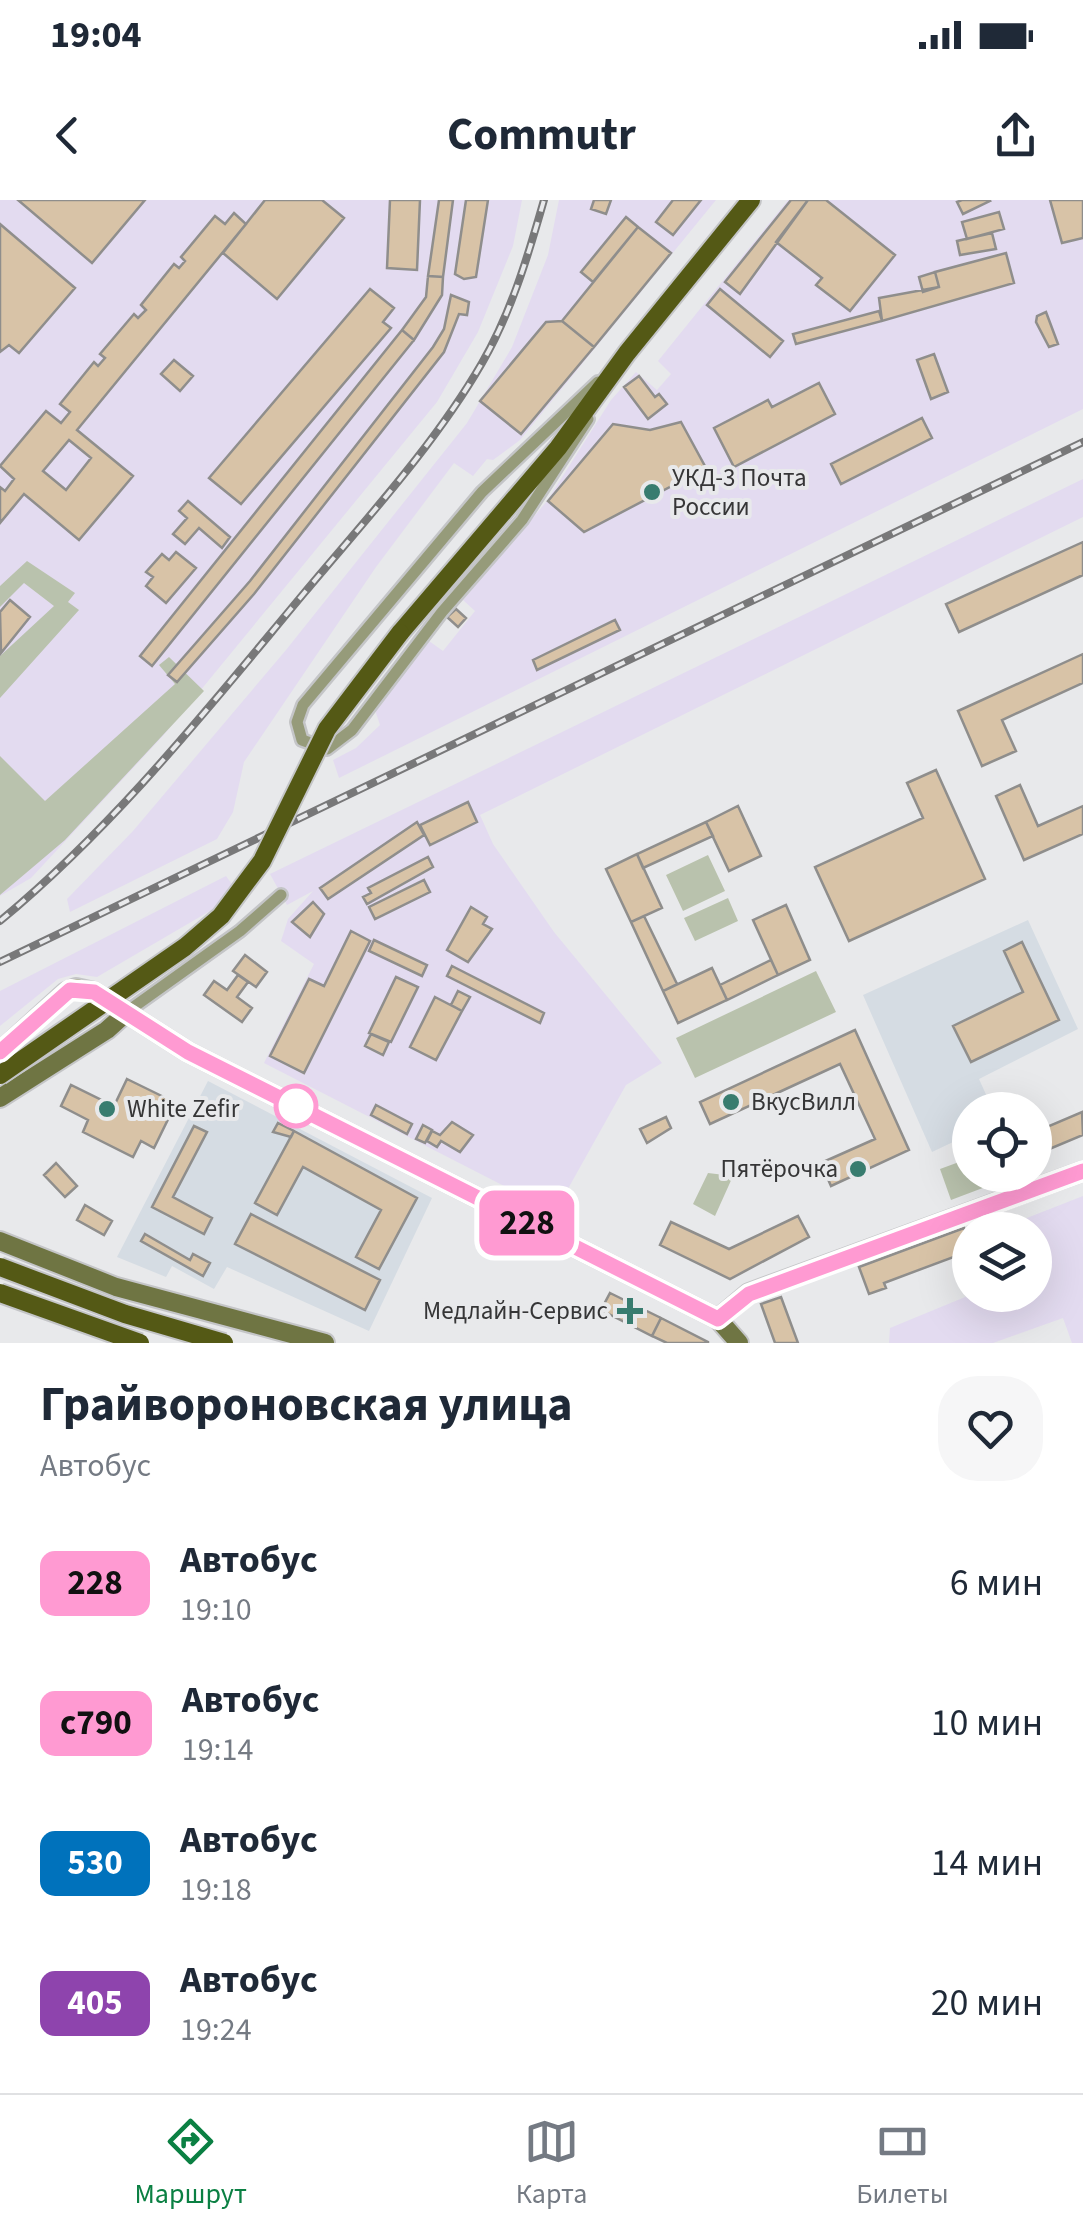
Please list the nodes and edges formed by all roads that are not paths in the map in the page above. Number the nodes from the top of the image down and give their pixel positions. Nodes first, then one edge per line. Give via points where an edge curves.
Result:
1 (751, 200) edge
2 (622, 359) junction
3 (612, 376) junction
4 (281, 895) dead end
5 (128, 1012) junction
6 (0, 1052) edge
7 (0, 1075) edge
8 (0, 1098) edge
9 (1083, 1171) edge
10 (0, 1241) edge
11 (0, 1268) edge
12 (0, 1293) edge
13 (718, 1319) junction
14 (140, 1343) edge
15 (224, 1343) edge
16 (325, 1343) edge
17 (739, 1343) edge

1 - 2 main road
2 - 3 main road
2 - 3 street via 482,492 303,705 297,722 302,740 327,749 352,730 540,496
3 - 7 main road, bridge via 327,729 262,860 221,916
4 - 5 street
5 - 6 main road via 94,992 70,990
5 - 8 main road
5 - 13 main road via 188,1052
9 - 13 main road via 749,1294
10 - 16 main road via 116,1287
11 - 15 main road, bridge
12 - 14 main road, bridge
13 - 17 main road

